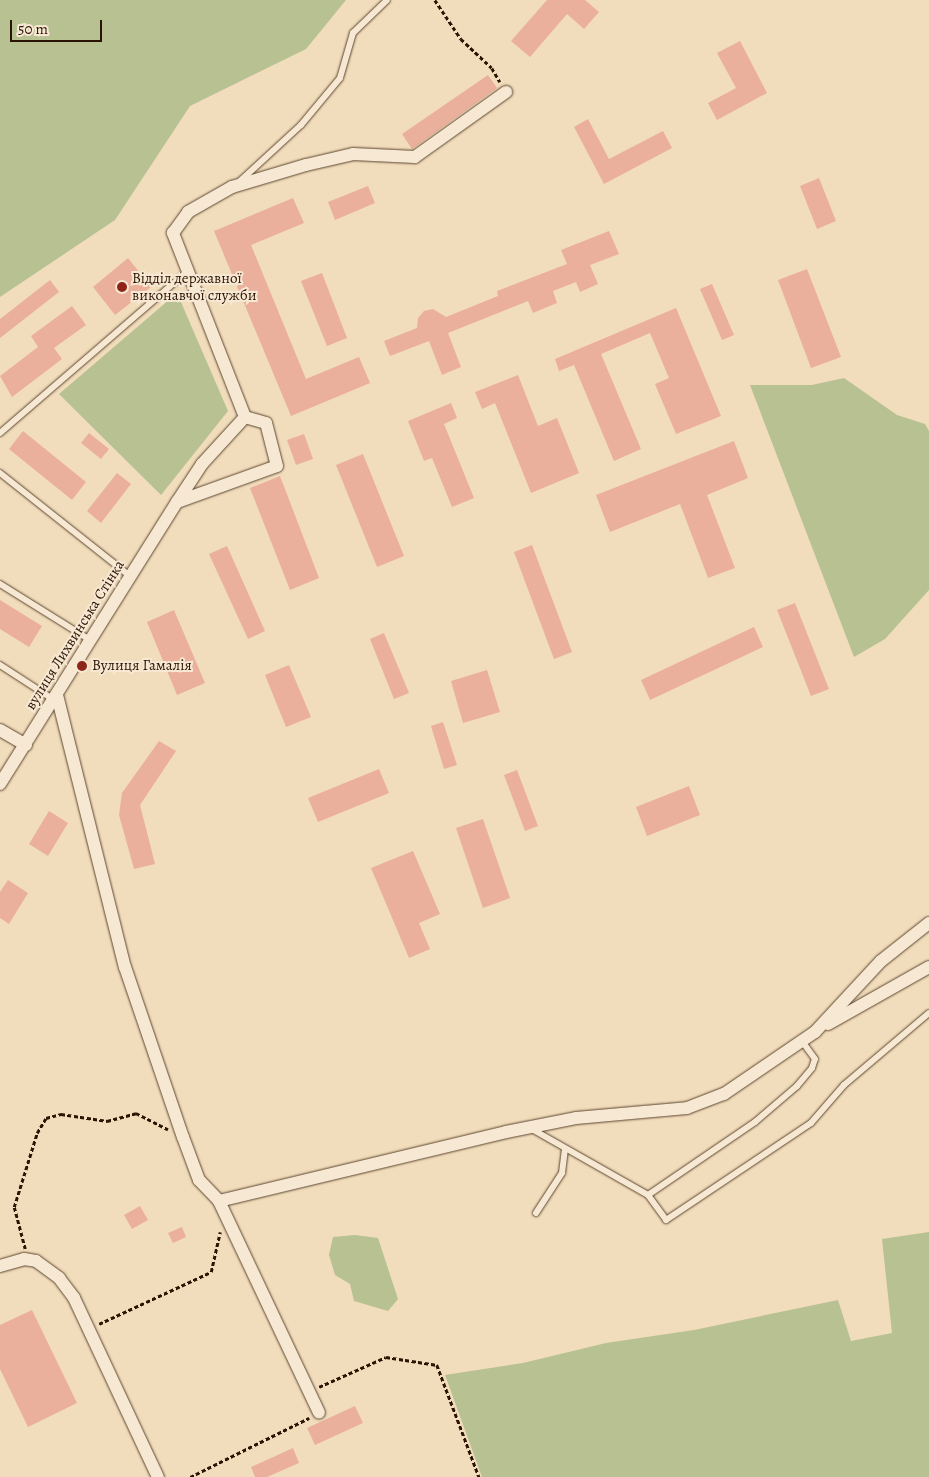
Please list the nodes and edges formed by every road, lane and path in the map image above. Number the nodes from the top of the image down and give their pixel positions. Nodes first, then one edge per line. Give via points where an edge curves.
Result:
1 (387, 0) edge
2 (435, 0) edge
3 (506, 92) joint
4 (232, 187) junction
5 (188, 271) junction
6 (245, 418) junction
7 (0, 433) edge
8 (0, 473) edge
9 (177, 502) junction
10 (130, 576) junction
11 (0, 584) edge
12 (90, 640) junction
13 (0, 665) edge
14 (55, 697) junction
15 (0, 730) edge
16 (26, 745) junction
17 (0, 784) edge
18 (929, 923) edge
19 (929, 967) edge
20 (929, 1013) edge
21 (815, 1032) junction
22 (802, 1041) junction
23 (530, 1128) junction
24 (183, 1137) junction
25 (565, 1149) junction
26 (648, 1194) junction
27 (219, 1201) junction
28 (536, 1213) dead end
29 (226, 1217) junction
30 (24, 1259) junction
31 (0, 1266) edge
32 (88, 1329) junction
33 (309, 1392) junction
34 (319, 1413) joint
35 (158, 1477) edge
36 (190, 1477) edge
37 (479, 1477) edge

1 - 4 lane via 352,33 340,78 301,124
2 - 3 path via 461,39 492,68
3 - 4 street via 415,157 353,154
4 - 5 street via 188,212 173,233
5 - 6 street
5 - 7 lane
6 - 9 street, вулиця Лихвинська Стінка via 202,464
6 - 9 street via 266,423 277,466
8 - 10 lane
9 - 10 street, вулиця Лихвинська Стінка
10 - 12 street, вулиця Лихвинська Стінка
11 - 12 lane
12 - 14 street, вулиця Лихвинська Стінка
13 - 14 lane
14 - 16 street, вулиця Лихвинська Стінка
14 - 24 street via 124,967
15 - 16 street
16 - 17 street, вулиця Лихвинська Стінка
18 - 21 street via 881,961
19 - 21 street
20 - 26 lane via 844,1085 811,1123 666,1220
21 - 22 street
22 - 23 street via 724,1094 687,1108 576,1118
22 - 26 lane via 815,1059 797,1086 755,1122
23 - 25 lane
23 - 27 street
24 - 27 street via 200,1180
24 - 30 path via 136,1113 107,1121 61,1114 46,1118 14,1207 26,1242
25 - 26 lane
25 - 28 lane via 562,1172
27 - 29 street
29 - 32 path via 211,1272
29 - 33 street
30 - 31 street
30 - 32 street via 47,1266 59,1278 74,1298
32 - 35 street
33 - 34 street
33 - 37 path via 386,1357 437,1366
34 - 36 path

